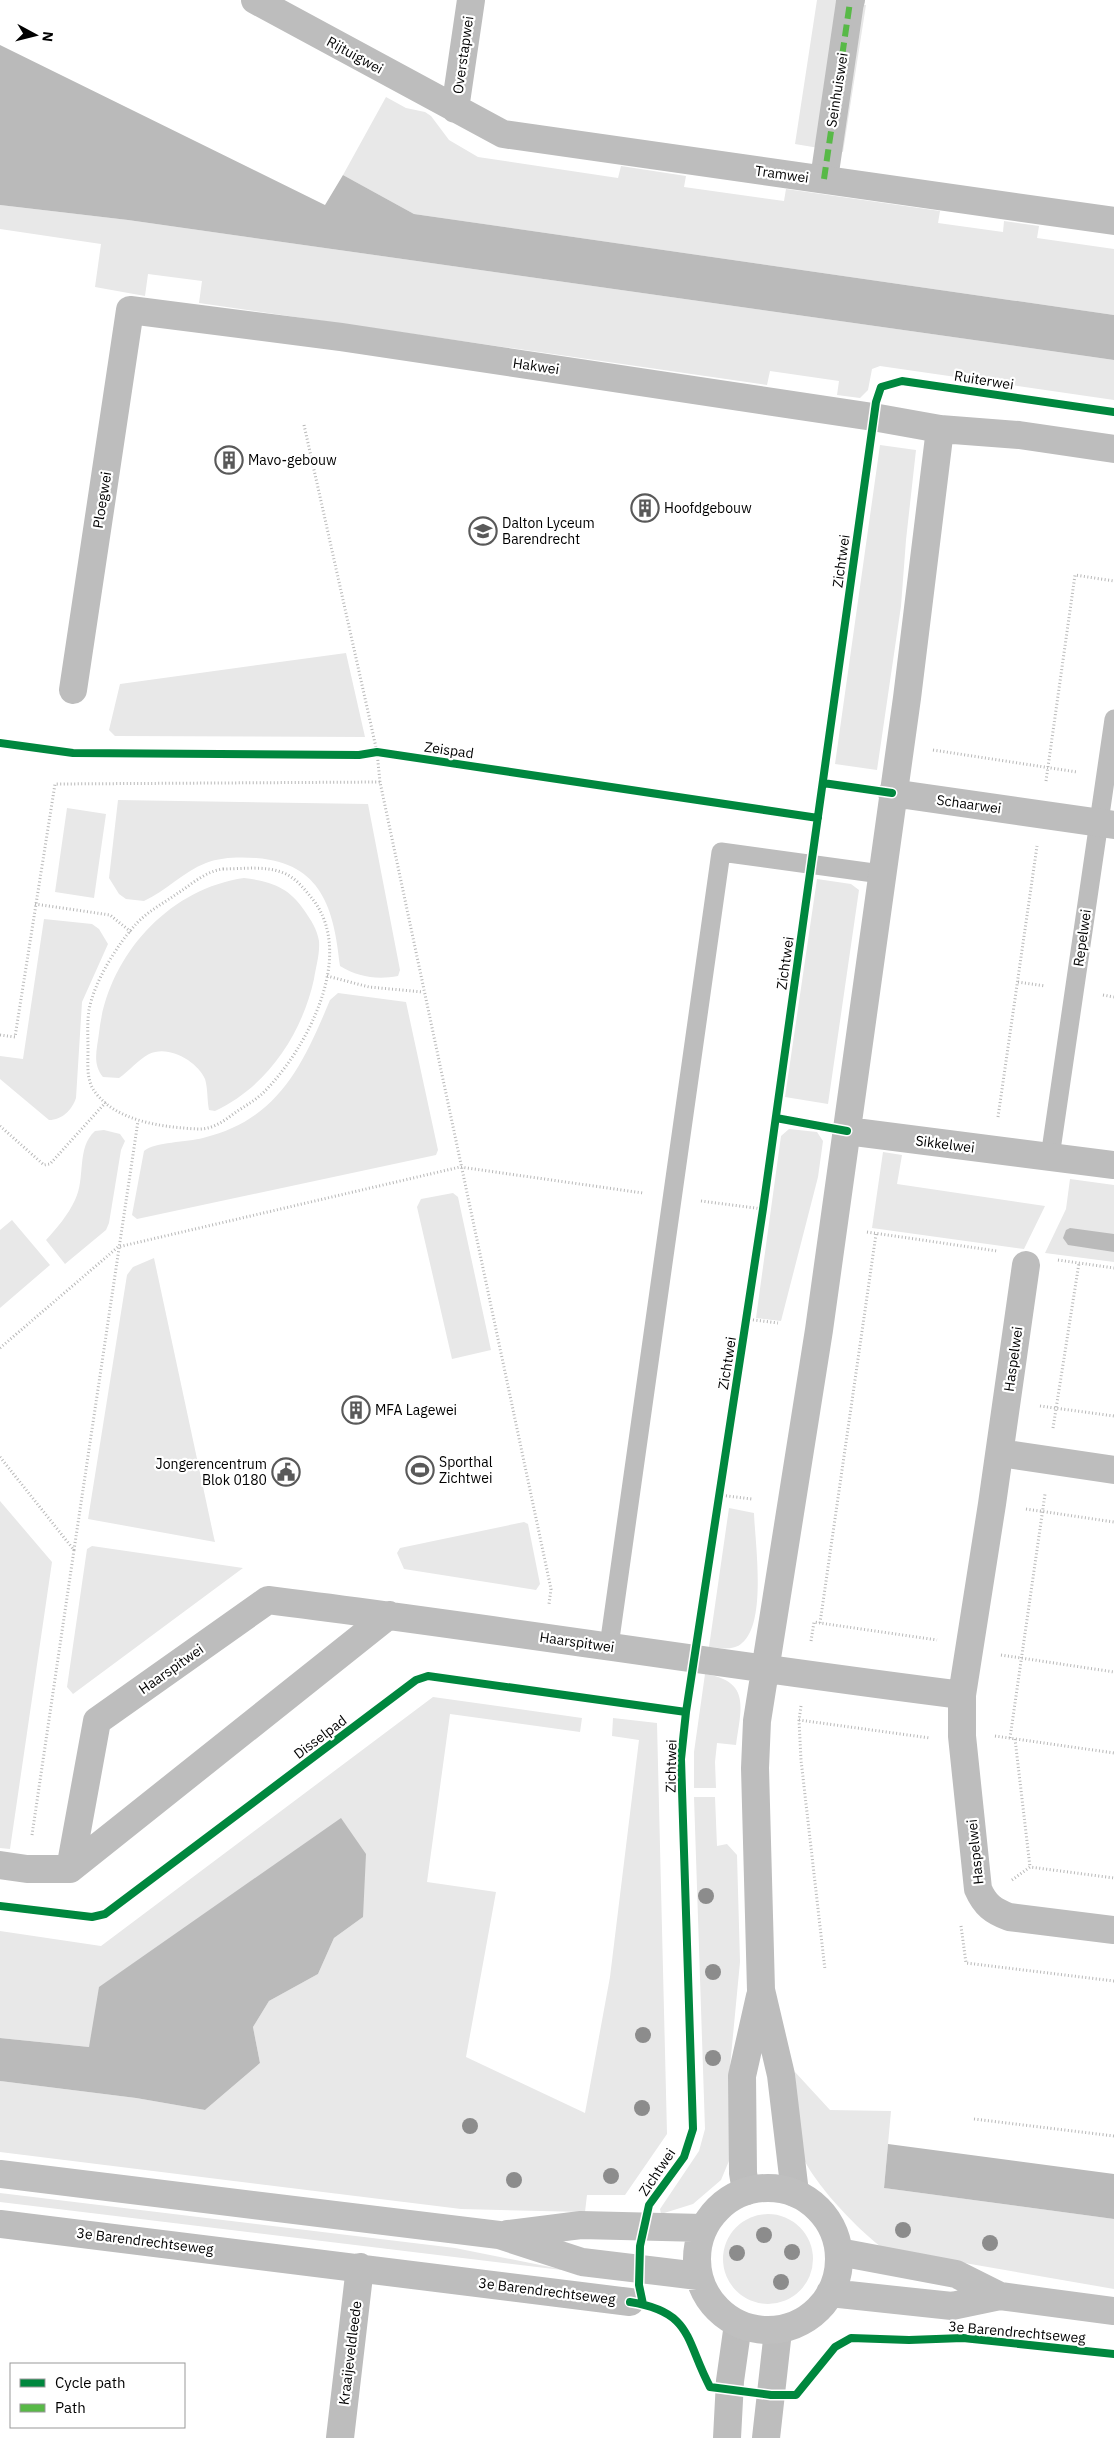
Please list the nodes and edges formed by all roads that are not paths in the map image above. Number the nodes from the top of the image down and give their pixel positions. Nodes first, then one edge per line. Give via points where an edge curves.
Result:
1 (255, 0) edge
2 (471, 0) edge
3 (851, 1) edge
4 (456, 109) junction
5 (824, 179) junction
6 (1114, 221) edge
7 (130, 310) joint
8 (940, 429) junction
9 (1114, 449) edge
10 (73, 690) dead end
11 (1114, 719) edge
12 (892, 793) junction
13 (1106, 824) edge
14 (881, 874) junction
15 (847, 1131) junction
16 (1050, 1157) junction
17 (1114, 1165) edge
18 (1015, 1259) road end
19 (1000, 1453) junction
20 (1114, 1470) edge
21 (389, 1615) junction
22 (609, 1646) junction
23 (765, 1670) junction
24 (962, 1695) junction
25 (0, 1865) edge
26 (70, 1869) junction
27 (1114, 1930) edge
28 (761, 1990) junction
29 (0, 2174) edge
30 (746, 2191) junction
31 (795, 2193) junction
32 (0, 2224) edge
33 (703, 2228) junction
34 (499, 2235) junction
35 (839, 2252) junction
36 (360, 2267) junction
37 (698, 2276) junction
38 (830, 2293) junction
39 (1000, 2296) junction
40 (630, 2302) dead end
41 (1114, 2311) edge
42 (738, 2324) junction
43 (778, 2331) junction
44 (340, 2438) edge
45 (727, 2438) edge
46 (766, 2438) edge

1 - 4 street, Rijtuigwei
2 - 4 street, Overstapwei
3 - 5 street, Seinhuiswei
4 - 5 street, Tramwei via 503,134
5 - 6 street, Tramwei
7 - 8 street, Hakwei via 351,338 873,416
7 - 10 street, Ploegwei
8 - 9 street via 1019,435
8 - 12 street
11 - 13 lane, Repelwei via 1105,777
12 - 13 street, Schaarwei
12 - 14 street
13 - 16 lane, Repelwei
14 - 15 street
14 - 22 lane via 721,852
15 - 16 street, Sikkelwei
15 - 23 street via 799,1467
16 - 17 street, Sikkelwei
18 - 19 street, Haspelwei via 1007,1401
19 - 20 street
19 - 24 street, Haspelwei
21 - 22 street, Haarspitwei
21 - 26 street
21 - 26 street, Haarspitwei via 268,1600 97,1720
22 - 23 street, Haarspitwei
23 - 24 street
23 - 28 street via 757,1721 755,1768
24 - 27 street, Haspelwei via 962,1736 978,1888 984,1902 995,1912 1009,1917
25 - 26 street
28 - 30 street via 742,2076
28 - 31 street via 781,2075
29 - 34 main road
30 - 31 main road via 779,2188
30 - 33 main road via 728,2199
31 - 35 main road via 811,2202 825,2216
32 - 36 street, 3e Barendrechtseweg
33 - 34 main road via 581,2225
33 - 37 main road via 696,2260
34 - 37 main road via 582,2262
35 - 38 main road via 838,2273
35 - 39 main road, 3e Barendrechtseweg via 956,2274
36 - 40 street, 3e Barendrechtseweg
36 - 44 street, Kraaijeveldleede
37 - 42 main road via 706,2296 720,2312
38 - 39 main road, 3e Barendrechtseweg via 952,2306
38 - 43 main road via 818,2311 800,2324
39 - 41 main road, 3e Barendrechtseweg
42 - 43 main road
42 - 45 street
43 - 46 street

